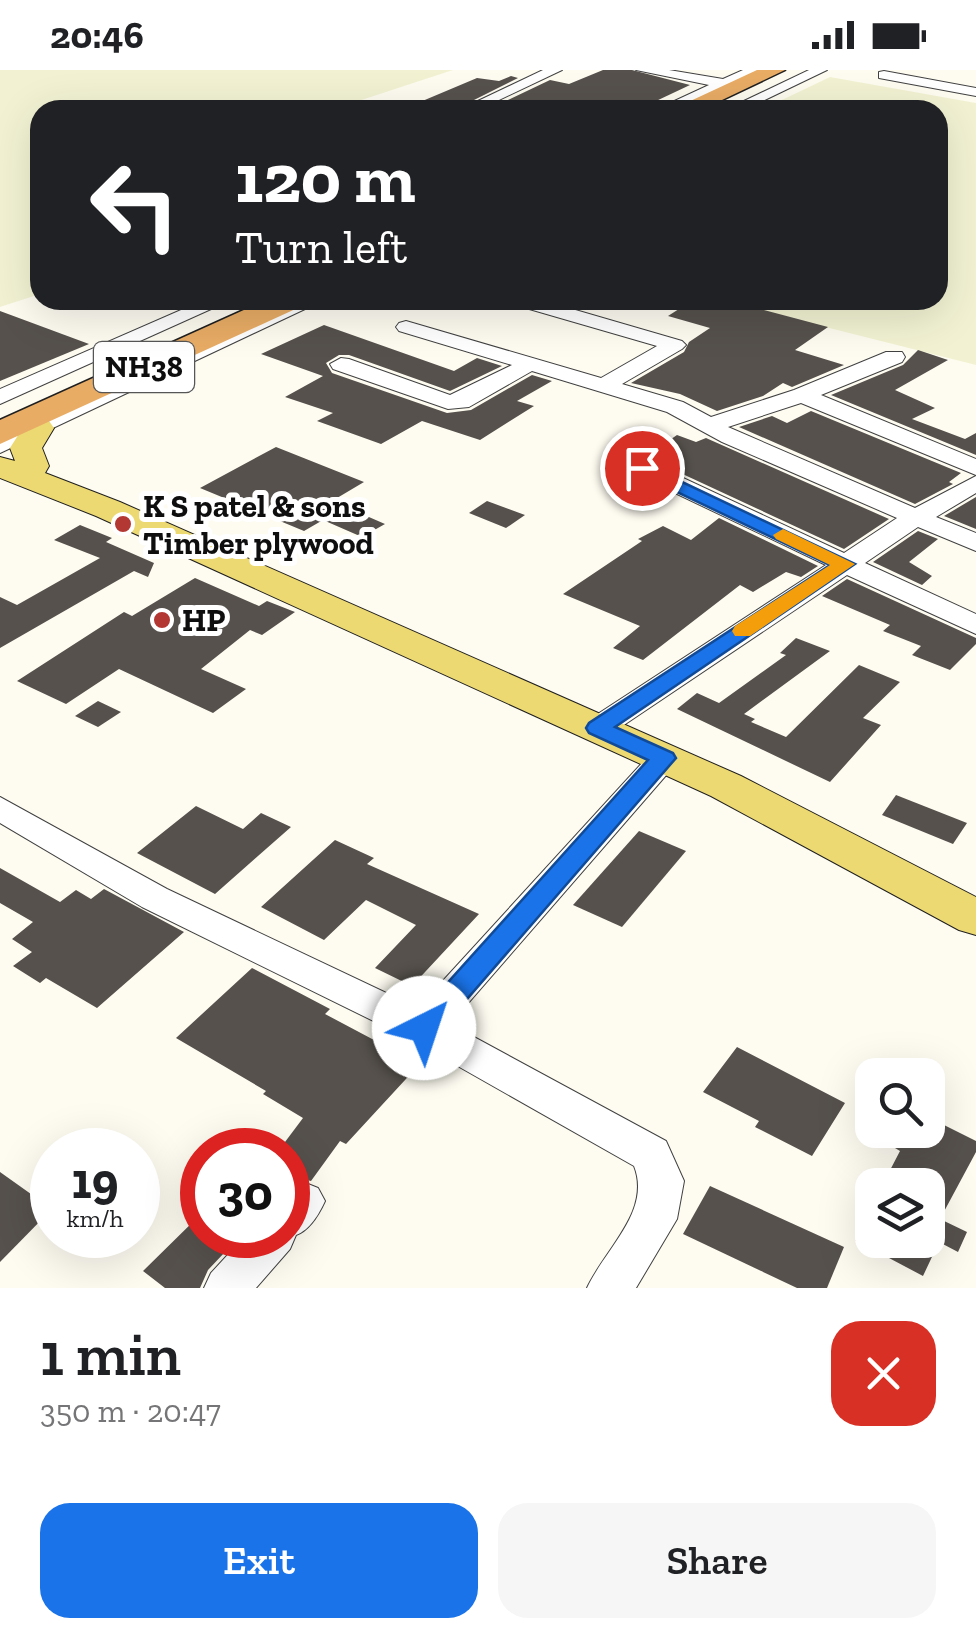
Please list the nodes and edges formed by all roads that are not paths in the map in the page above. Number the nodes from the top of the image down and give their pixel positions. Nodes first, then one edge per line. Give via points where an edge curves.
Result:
1 (554, 70) edge
2 (643, 70) edge
3 (755, 70) edge
4 (775, 70) edge
5 (804, 70) edge
6 (820, 70) edge
7 (884, 72) edge
8 (724, 83) junction
9 (976, 92) edge
10 (488, 100) edge
11 (685, 100) edge
12 (705, 100) edge
13 (736, 100) edge
14 (754, 100) edge
15 (198, 310) edge
16 (226, 310) edge
17 (268, 310) edge
18 (292, 310) edge
19 (554, 310) edge
20 (406, 326) dead end
21 (894, 357) dead end
22 (340, 364) dead end
23 (530, 364) junction
24 (604, 385) junction
25 (802, 395) junction
26 (0, 397) edge
27 (0, 412) edge
28 (710, 425) junction
29 (38, 428) joint
30 (0, 432) edge
31 (9, 463) edge
32 (642, 468) dead end
33 (976, 468) edge
34 (976, 483) edge
35 (920, 516) junction
36 (976, 543) edge
37 (845, 564) junction
38 (976, 625) edge
39 (598, 728) junction
40 (664, 758) junction
41 (0, 808) edge
42 (976, 918) edge
43 (424, 1028) junction
44 (254, 1258) edge
45 (227, 1288) edge
46 (610, 1288) edge

1 - 10 street
2 - 8 street
3 - 8 street
4 - 12 highway
5 - 13 highway
6 - 14 street
7 - 9 street
8 - 11 street
15 - 26 street
16 - 27 highway, NH38
17 - 30 highway, NH38
18 - 29 street
19 - 24 street via 675,345
20 - 23 street
21 - 25 street
22 - 23 street via 460,402
23 - 24 street
24 - 28 street
25 - 28 street
25 - 33 street
28 - 35 street
29 - 31 main road via 26,456
31 - 39 main road
32 - 37 street
34 - 35 street
35 - 36 street
35 - 37 street
37 - 38 street
37 - 39 street
39 - 40 main road
40 - 42 main road
40 - 43 street
41 - 43 street via 181,909
43 - 46 street via 650,1154 662,1181 655,1219
44 - 45 street

